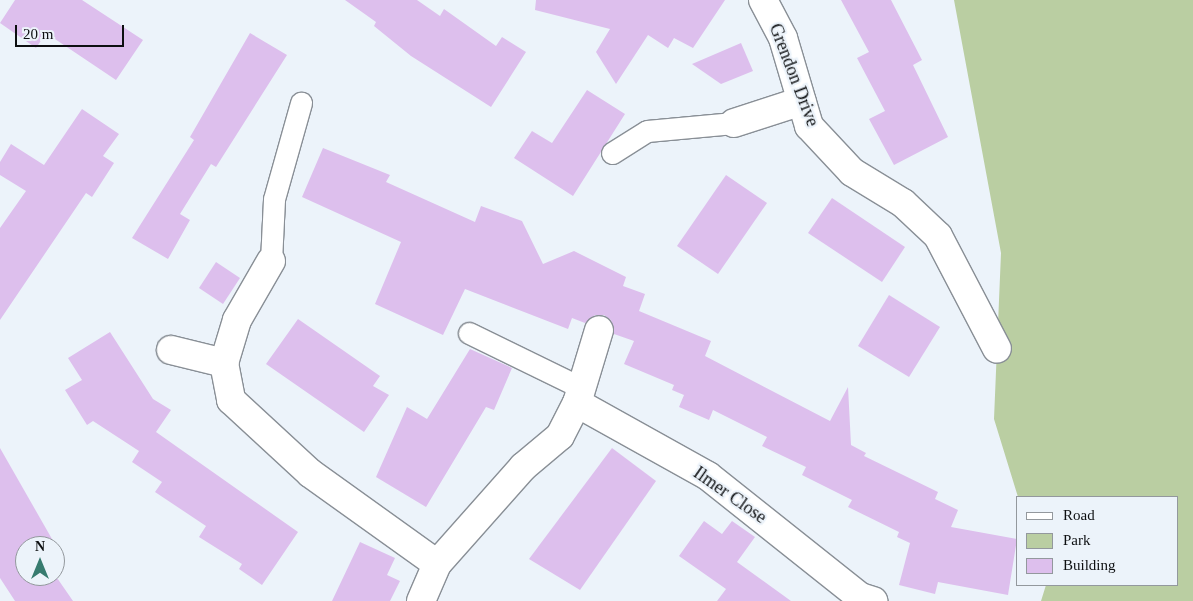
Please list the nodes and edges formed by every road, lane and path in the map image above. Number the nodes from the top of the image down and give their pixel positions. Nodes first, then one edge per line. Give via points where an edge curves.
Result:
1 (763, 0) edge
2 (802, 102) junction
3 (301, 103) dead end
4 (734, 123) joint
5 (612, 153) dead end
6 (271, 261) joint
7 (599, 330) dead end
8 (469, 334) dead end
9 (997, 349) dead end
10 (171, 350) dead end
11 (224, 363) junction
12 (580, 396) junction
13 (437, 564) junction
14 (421, 601) edge
15 (873, 601) edge

1 - 2 street, Grendon Drive via 784,38
2 - 4 street
2 - 9 street, Grendon Drive via 809,126 852,172 903,203 938,236
3 - 6 lane via 274,199
4 - 5 lane via 647,130
6 - 11 street via 237,320
7 - 12 street
8 - 12 lane
10 - 11 street
11 - 13 street via 231,400 310,473
12 - 13 street via 560,436 523,467
12 - 15 street, Ilmer Close via 708,476 860,597
13 - 14 street

